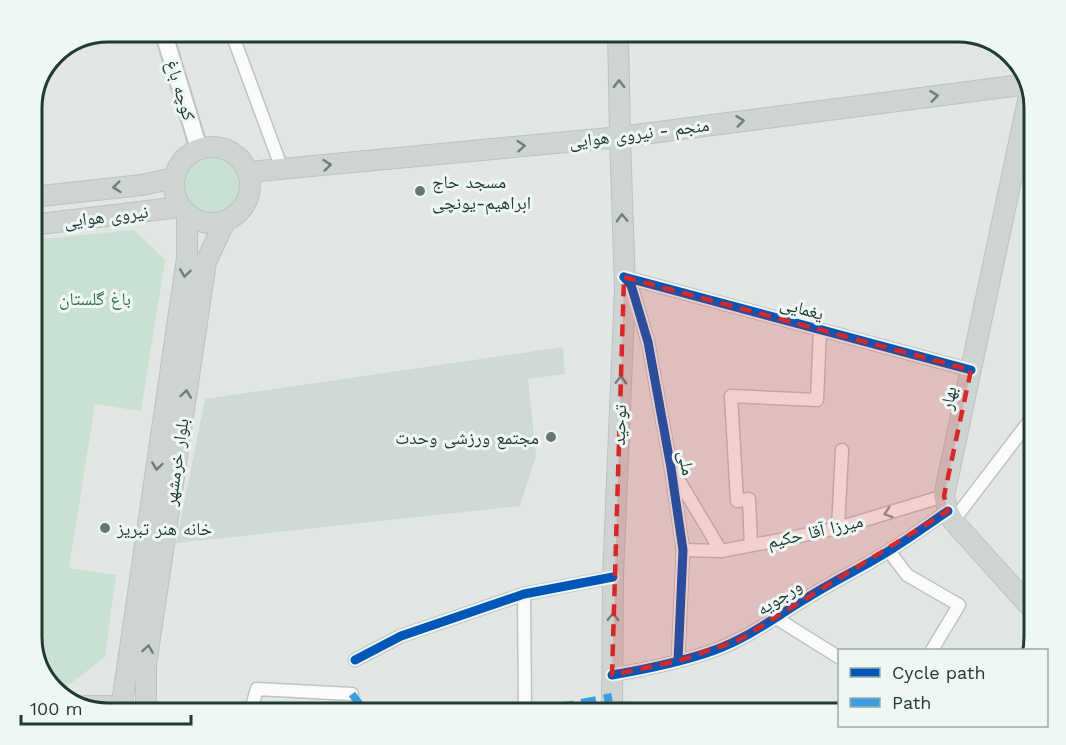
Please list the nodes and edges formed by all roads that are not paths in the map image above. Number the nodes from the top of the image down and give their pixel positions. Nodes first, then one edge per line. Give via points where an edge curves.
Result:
1 (167, 42) edge
2 (235, 42) edge
3 (618, 42) edge
4 (1019, 85) edge
5 (1024, 119) edge
6 (620, 137) junction
7 (199, 149) junction
8 (282, 169) junction
9 (248, 172) junction
10 (174, 178) junction
11 (42, 196) edge
12 (184, 210) junction
13 (225, 221) junction
14 (42, 224) edge
15 (624, 276) junction
16 (820, 330) junction
17 (970, 370) junction
18 (1024, 427) edge
19 (842, 450) dead end
20 (671, 468) junction
21 (948, 509) junction
22 (159, 512) junction
23 (838, 528) junction
24 (752, 545) junction
25 (683, 550) junction
26 (721, 550) junction
27 (889, 550) junction
28 (613, 577) junction
29 (524, 594) junction
30 (1024, 598) edge
31 (776, 618) junction
32 (933, 649) edge
33 (838, 657) edge
34 (355, 660) dead end
35 (678, 661) junction
36 (612, 675) junction
37 (352, 694) dead end
38 (117, 703) edge
39 (149, 703) edge
40 (253, 703) edge
41 (525, 703) edge
42 (612, 703) edge

1 - 7 main road, کوچه باغ
2 - 8 street
6 -> 3 main road, توحید
6 -> 4 main road, منجم - نیروی هوایی
5 - 17 main road, بهار
8 -> 6 main road, منجم - نیروی هوایی
15 -> 6 main road, توحید
7 - 9 main road via 229,150
7 - 10 main road via 183,160
8 - 9 main road, منجم - نیروی هوایی
9 - 13 main road via 250,192 246,202 234,217
10 -> 11 main road, نیروی هوایی
10 - 12 main road via 176,198
12 - 13 main road via 205,223
12 - 14 main road, نیروی هوایی
12 -> 22 main road, بلوار خرمشهر via 187,258
22 -> 13 main road, بلوار خرمشهر via 206,262
15 - 16 street, یغمایی
15 - 20 street, ملی via 631,285 648,342
28 -> 15 main road, توحید
16 - 17 street, یغمایی
16 - 24 street via 816,400 731,396 737,501 749,500
17 - 21 main road, بهار
18 - 21 street, ورجویه
19 - 23 street
20 - 25 street, ملی
20 - 26 street
21 -> 23 street, میرزا آقا حکیم
21 - 27 street, ورجویه
21 - 30 main road
22 - 38 main road, بلوار خرمشهر
39 -> 22 main road, بلوار خرمشهر via 146,665
23 - 24 street, میرزا آقا حکیم
24 - 26 street, میرزا آقا حکیم
25 - 26 street, میرزا آقا حکیم
25 - 35 street, ملی
27 - 31 street, ورجویه
27 - 32 street via 907,575 959,605
28 - 29 street
36 -> 28 main road, توحید
29 - 34 street via 401,636
29 - 41 street
31 - 33 street
31 - 35 street, ورجویه via 714,651
35 - 36 street, ورجویه
36 - 42 main road, توحید
37 - 40 street via 257,689

